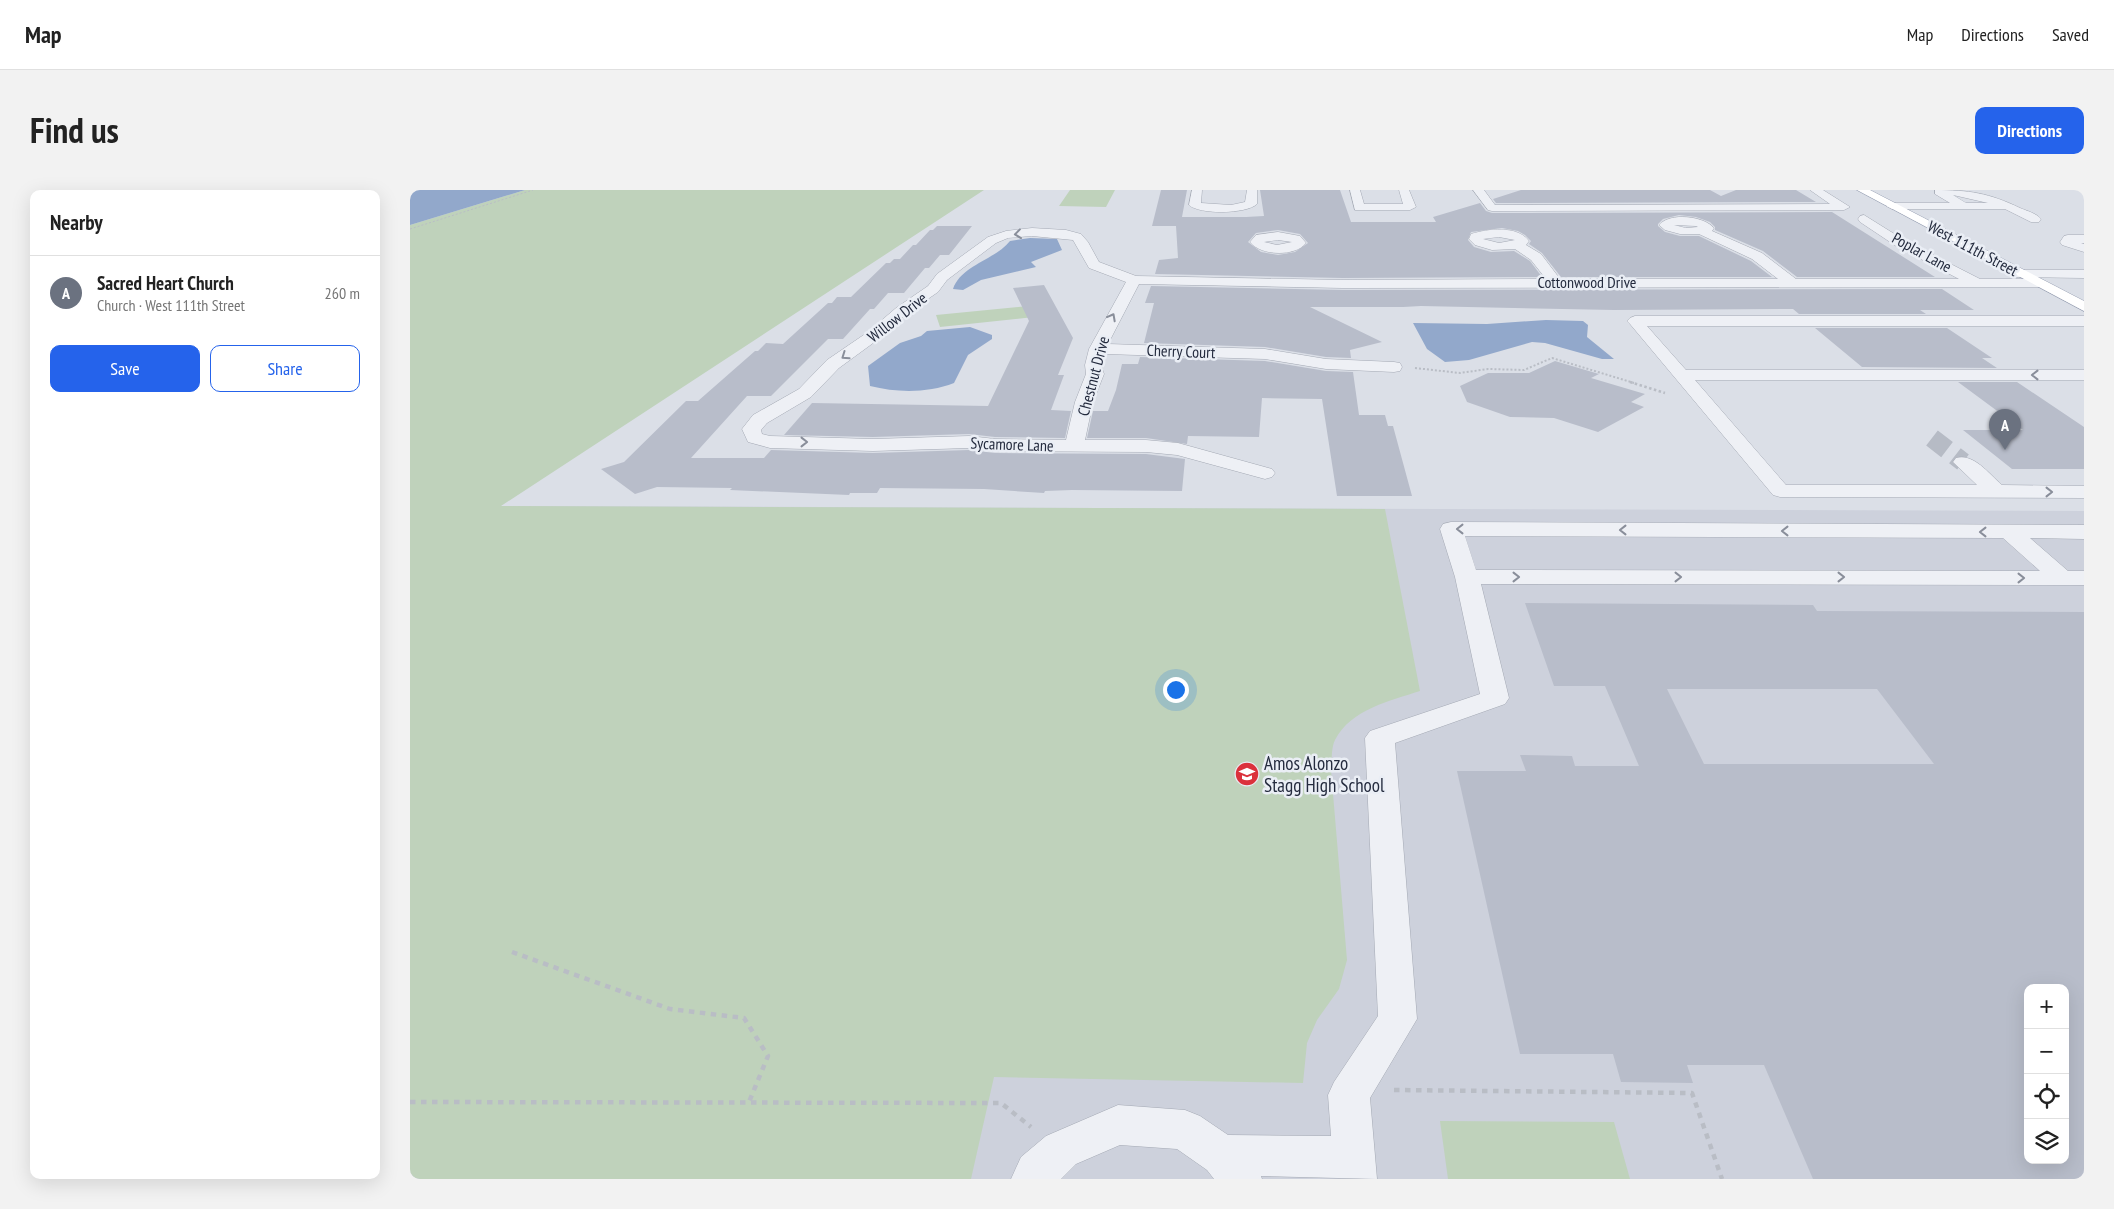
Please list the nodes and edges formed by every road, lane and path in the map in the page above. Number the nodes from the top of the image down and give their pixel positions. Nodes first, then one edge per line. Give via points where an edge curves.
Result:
1 (533, 190) edge
2 (1197, 190) edge
3 (1252, 190) edge
4 (1355, 190) edge
5 (1404, 190) edge
6 (1478, 190) edge
7 (1815, 190) edge
8 (1862, 190) edge
9 (1974, 190) edge
10 (1892, 206) junction
11 (1964, 206) junction
12 (2007, 206) junction
13 (1864, 218) dead end
14 (2035, 219) dead end
15 (410, 230) edge
16 (1702, 231) dead end
17 (2084, 239) edge
18 (1518, 245) dead end
19 (1287, 248) dead end
20 (2084, 248) edge
21 (1299, 257) dead end
22 (2021, 274) junction
23 (2084, 274) edge
24 (1134, 280) junction
25 (1555, 282) junction
26 (1792, 282) junction
27 (2040, 283) junction
28 (1980, 285) junction
29 (2084, 307) edge
30 (2084, 321) edge
31 (1097, 349) junction
32 (1394, 367) joint
33 (1681, 375) junction
34 (2084, 375) edge
35 (1670, 395) dead end
36 (756, 440) joint
37 (1074, 446) junction
38 (1963, 462) tunnel mouth
39 (1265, 473) dead end
40 (1780, 491) junction
41 (2005, 492) junction
42 (2084, 492) edge
43 (1823, 531) junction
44 (2009, 532) junction
45 (2084, 532) edge
46 (1467, 577) junction
47 (2073, 578) edge
48 (512, 952) dead end
49 (1383, 1090) dead end
50 (410, 1102) edge
51 (749, 1102) junction
52 (1047, 1165) edge
53 (1231, 1167) edge
54 (1354, 1168) edge
55 (1722, 1179) edge

1 - 15 path
2 - 3 street via 1195,205 1244,207 1251,204
4 - 5 street via 1359,208 1410,207
6 - 7 street via 1492,208 1844,207
8 - 10 main road, West 111th Street
9 - 11 street via 1939,192
9 - 12 street
10 - 11 street
10 - 22 main road, West 111th Street
11 - 12 street
12 - 14 street
13 - 28 street, Poplar Lane via 1900,243
16 - 26 street via 1757,256
17 - 20 street via 2068,239 2066,242
18 - 25 street via 1536,257
19 - 21 street
22 - 23 street
22 - 27 main road, West 111th Street
24 - 25 street, Cottonwood Drive via 1319,278
31 -> 24 street, Chestnut Drive
24 -> 36 street, Willow Drive via 1094,265 1077,237 1032,232 992,240 833,364 805,393 760,418 751,429
25 - 26 street, Cottonwood Drive
26 - 28 street, Cottonwood Drive
27 - 28 street, Cottonwood Drive
27 - 29 main road, West 111th Street
30 - 33 street via 1635,320
31 - 32 street, Cherry Court via 1265,354 1326,364
31 - 37 street, Chestnut Drive via 1093,365 1095,374 1084,402
32 - 35 path via 1460,373 1524,370 1552,358
34 -> 33 street
33 - 40 street
36 -> 37 street, Sycamore Lane
37 - 39 street, Sycamore Lane via 1178,449
38 - 41 street
40 - 41 street
40 - 43 street via 1802,508
41 -> 42 street
44 -> 43 street
43 -> 46 street via 1451,529
44 - 45 street
44 - 47 street
46 -> 47 street
46 - 54 street via 1495,698 1380,738 1398,1019 1349,1095
48 - 51 path via 670,1010 744,1018 768,1056
49 - 55 path via 1692,1093
50 - 51 path
51 - 52 path via 1001,1103
52 - 53 street via 1118,1125 1185,1130
53 - 54 street

